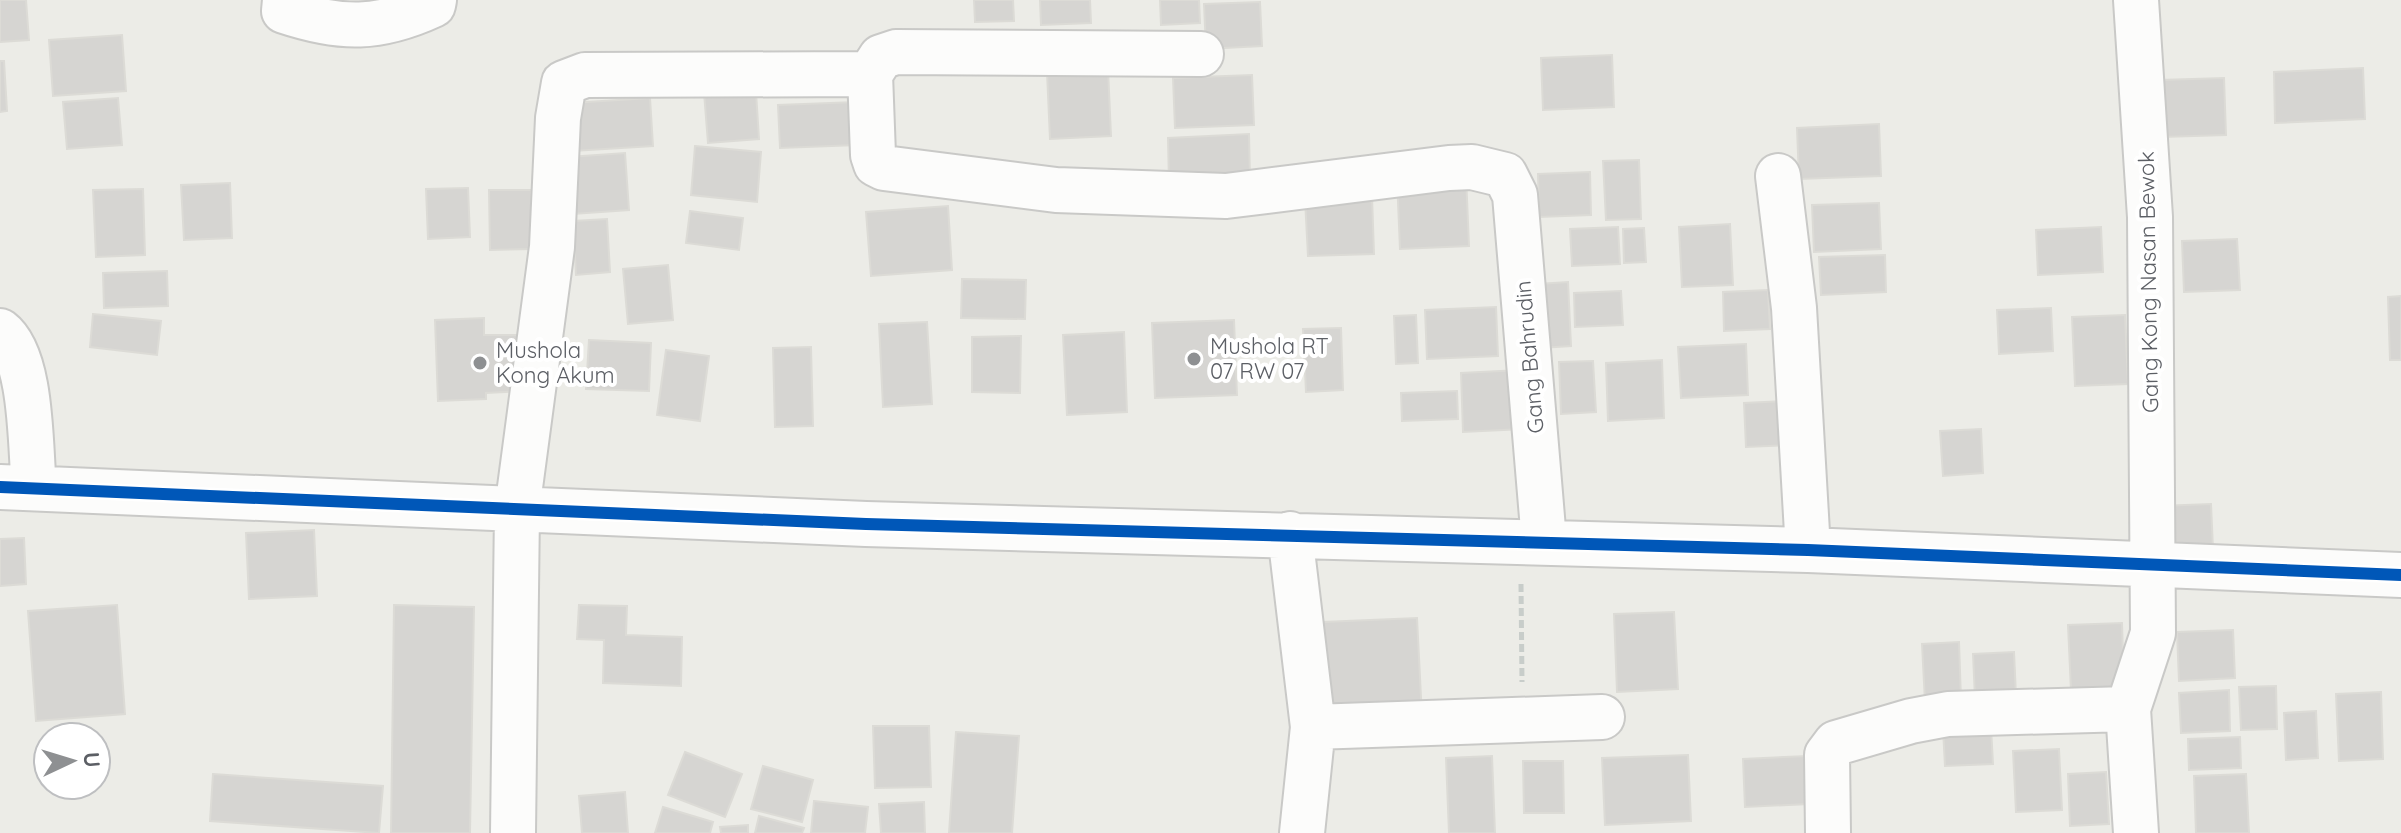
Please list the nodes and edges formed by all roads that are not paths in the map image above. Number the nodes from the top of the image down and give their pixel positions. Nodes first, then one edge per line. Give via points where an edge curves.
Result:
1 (285, 0) edge
2 (434, 0) edge
3 (2136, 0) edge
4 (1201, 54) dead end
5 (870, 74) junction
6 (1778, 176) dead end
7 (0, 331) edge
8 (17, 487) edge
9 (517, 510) junction
10 (1290, 534) junction
11 (1533, 541) junction
12 (1808, 550) junction
13 (2152, 564) junction
14 (2401, 575) edge
15 (2128, 709) junction
16 (1602, 717) dead end
17 (1313, 727) junction
18 (513, 833) edge
19 (1302, 833) edge
20 (1828, 833) edge
21 (2136, 833) edge

1 - 2 street via 284,11 324,24 396,22
3 - 13 street, Gang Kong Nasan Bewok via 2150,217
4 - 5 street via 896,52 881,57
5 - 9 street via 585,75 564,83 552,247
5 - 11 street, Gang Bahrudin via 873,155 884,168 1056,190 1226,196 1461,167 1505,175 1515,195
6 - 12 street via 1795,323
7 - 8 street via 21,359
8 - 9 street
9 - 10 street
9 - 18 street
10 - 11 street
10 - 17 street
11 - 12 street
12 - 13 street
13 - 14 street
13 - 15 street, Gang Kong Nasan Bewok via 2153,633
15 - 20 street via 1948,714 1836,743 1827,755
15 - 21 street
16 - 17 street
17 - 19 street

